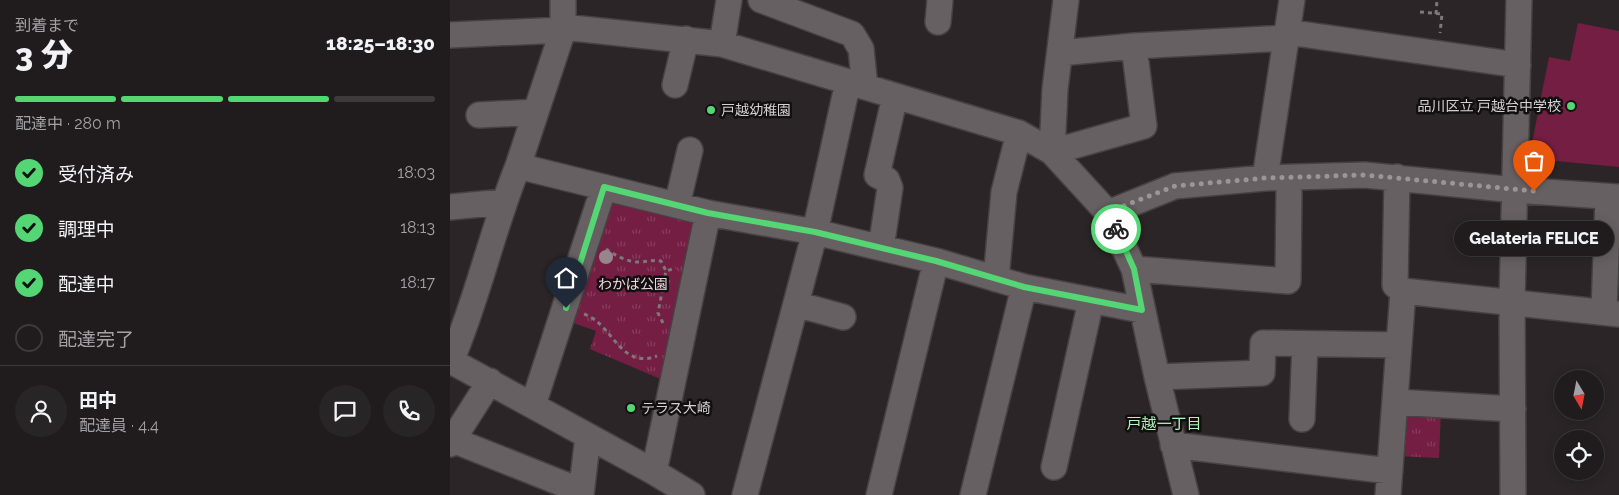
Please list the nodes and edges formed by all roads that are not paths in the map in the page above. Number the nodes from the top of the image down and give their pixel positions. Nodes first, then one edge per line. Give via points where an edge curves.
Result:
1 (563, 0) edge
2 (729, 0) edge
3 (762, 0) edge
4 (1066, 0) edge
5 (1292, 0) edge
6 (1519, 0) edge
7 (563, 29) junction
8 (450, 35) edge
9 (1287, 35) junction
10 (686, 39) junction
11 (722, 44) junction
12 (1134, 46) junction
13 (1060, 53) junction
14 (1518, 65) junction
15 (857, 84) junction
16 (675, 85) dead end
17 (895, 96) junction
18 (536, 112) junction
19 (478, 115) dead end
20 (1019, 133) junction
21 (690, 150) dead end
22 (1052, 152) junction
23 (518, 166) junction
24 (1397, 177) junction
25 (1265, 178) junction
26 (604, 187) junction
27 (1515, 190) junction
28 (1289, 192) dead end
29 (1614, 197) edge
30 (503, 202) junction
31 (678, 205) junction
32 (450, 207) edge
33 (1108, 212) junction
34 (708, 213) junction
35 (815, 232) junction
36 (881, 248) junction
37 (936, 261) junction
38 (1134, 269) junction
39 (996, 278) junction
40 (1024, 287) junction
41 (1403, 290) junction
42 (1091, 301) junction
43 (1512, 303) junction
44 (796, 304) junction
45 (1142, 310) junction
46 (1611, 313) edge
47 (843, 317) dead end
48 (1305, 344) junction
49 (1399, 345) junction
50 (1157, 378) junction
51 (490, 381) junction
52 (1395, 402) junction
53 (533, 405) junction
54 (1513, 409) junction
55 (1302, 419) dead end
56 (588, 436) junction
57 (452, 442) edge
58 (1173, 445) junction
59 (1054, 467) dead end
60 (1389, 483) edge
61 (672, 486) edge
62 (581, 493) edge
63 (745, 495) edge
64 (879, 495) edge
65 (973, 495) edge
66 (1186, 495) edge
67 (1513, 495) edge

1 - 7 street
2 - 11 street
3 - 15 street via 852,34 861,49
4 - 13 street
5 - 9 street
6 - 14 street
7 - 8 street
7 - 10 street
7 - 18 street
9 - 12 street
9 - 14 street
9 - 25 street
10 - 11 street
10 - 16 street
11 - 15 street
12 - 13 street
12 - 22 street via 1144,126
13 - 22 street
14 - 27 street
15 - 17 street
15 - 35 street via 832,157
17 - 20 street
17 - 36 street via 877,175 887,180 890,188
18 - 19 street
18 - 23 street
20 - 22 street
20 - 39 street via 1004,192
21 - 31 street
22 - 33 street
23 - 26 street
23 - 30 street
24 - 25 street
24 - 27 street
24 - 41 street via 1395,285
25 - 33 street via 1175,186
26 - 31 street
26 - 53 street
27 - 29 street
27 - 43 street
28 - 38 street via 1288,281
29 - 46 street
30 - 32 street
30 - 51 street via 464,332 451,361
31 - 34 street
33 - 38 street
34 - 35 street
34 - 61 street
35 - 36 street
35 - 44 street
36 - 37 street
37 - 39 street
37 - 64 street
38 - 45 street
39 - 40 street
40 - 42 street
40 - 65 street
41 - 43 street
41 - 49 street
42 - 45 street
42 - 59 street
43 - 46 street
43 - 54 street
44 - 47 street
44 - 63 street
45 - 50 street
48 - 49 street
48 - 50 street via 1263,343 1262,373
48 - 55 street
49 - 52 street
50 - 58 street
51 - 53 street
51 - 57 street
52 - 54 street
52 - 60 street
53 - 56 street
54 - 67 street
56 - 61 street
56 - 62 street
57 - 62 street
58 - 60 street
58 - 66 street

